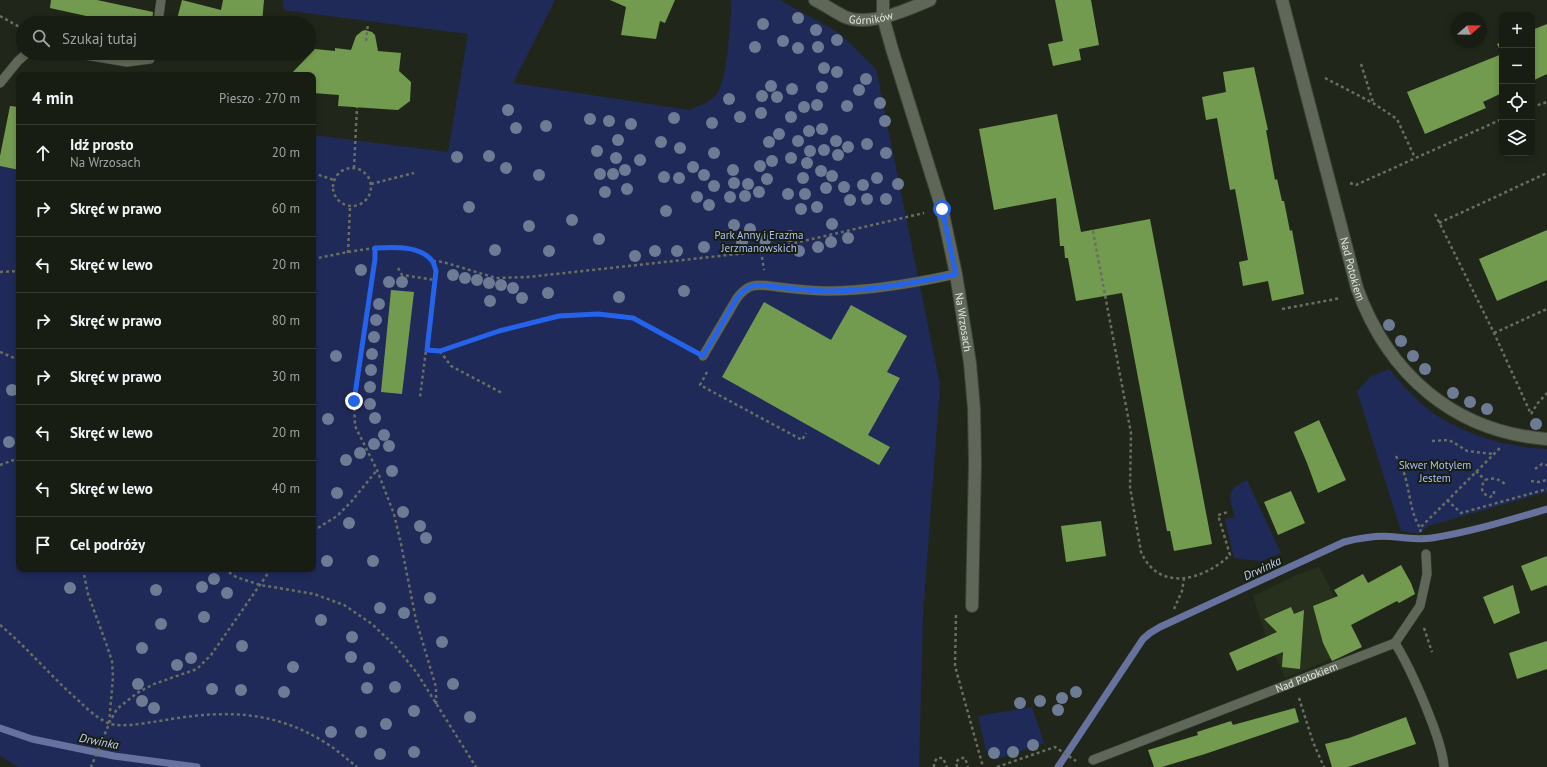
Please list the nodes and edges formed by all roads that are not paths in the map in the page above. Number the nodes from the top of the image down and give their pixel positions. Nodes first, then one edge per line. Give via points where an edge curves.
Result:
1 (161, 0) edge
2 (815, 0) edge
3 (883, 0) edge
4 (930, 0) edge
5 (1282, 0) edge
6 (159, 16) edge
7 (883, 17) junction
8 (19, 60) edge
9 (115, 60) edge
10 (138, 60) edge
11 (0, 83) edge
12 (956, 274) junction
13 (703, 356) road end
14 (1547, 439) edge
15 (1426, 554) dead end
16 (972, 606) road end
17 (1395, 643) junction
18 (1093, 760) dead end
19 (1444, 767) edge

1 - 6 lane
2 - 7 street, Górników via 846,17 863,20
3 - 7 street, Na Wrzosach
4 - 7 street, Górników
5 - 14 street, Nad Potokiem via 1357,288 1372,322 1399,364 1431,396 1449,409 1478,423 1507,432
7 - 12 street, Na Wrzosach via 942,209
8 - 11 lane
9 - 10 lane
12 - 13 lane via 922,282 848,290 811,291 749,286 743,289 737,298
12 - 16 street, Na Wrzosach via 970,363 974,409
15 - 17 lane via 1427,574 1420,606
17 - 18 lane, Nad Potokiem
17 - 19 lane via 1420,691 1443,755

